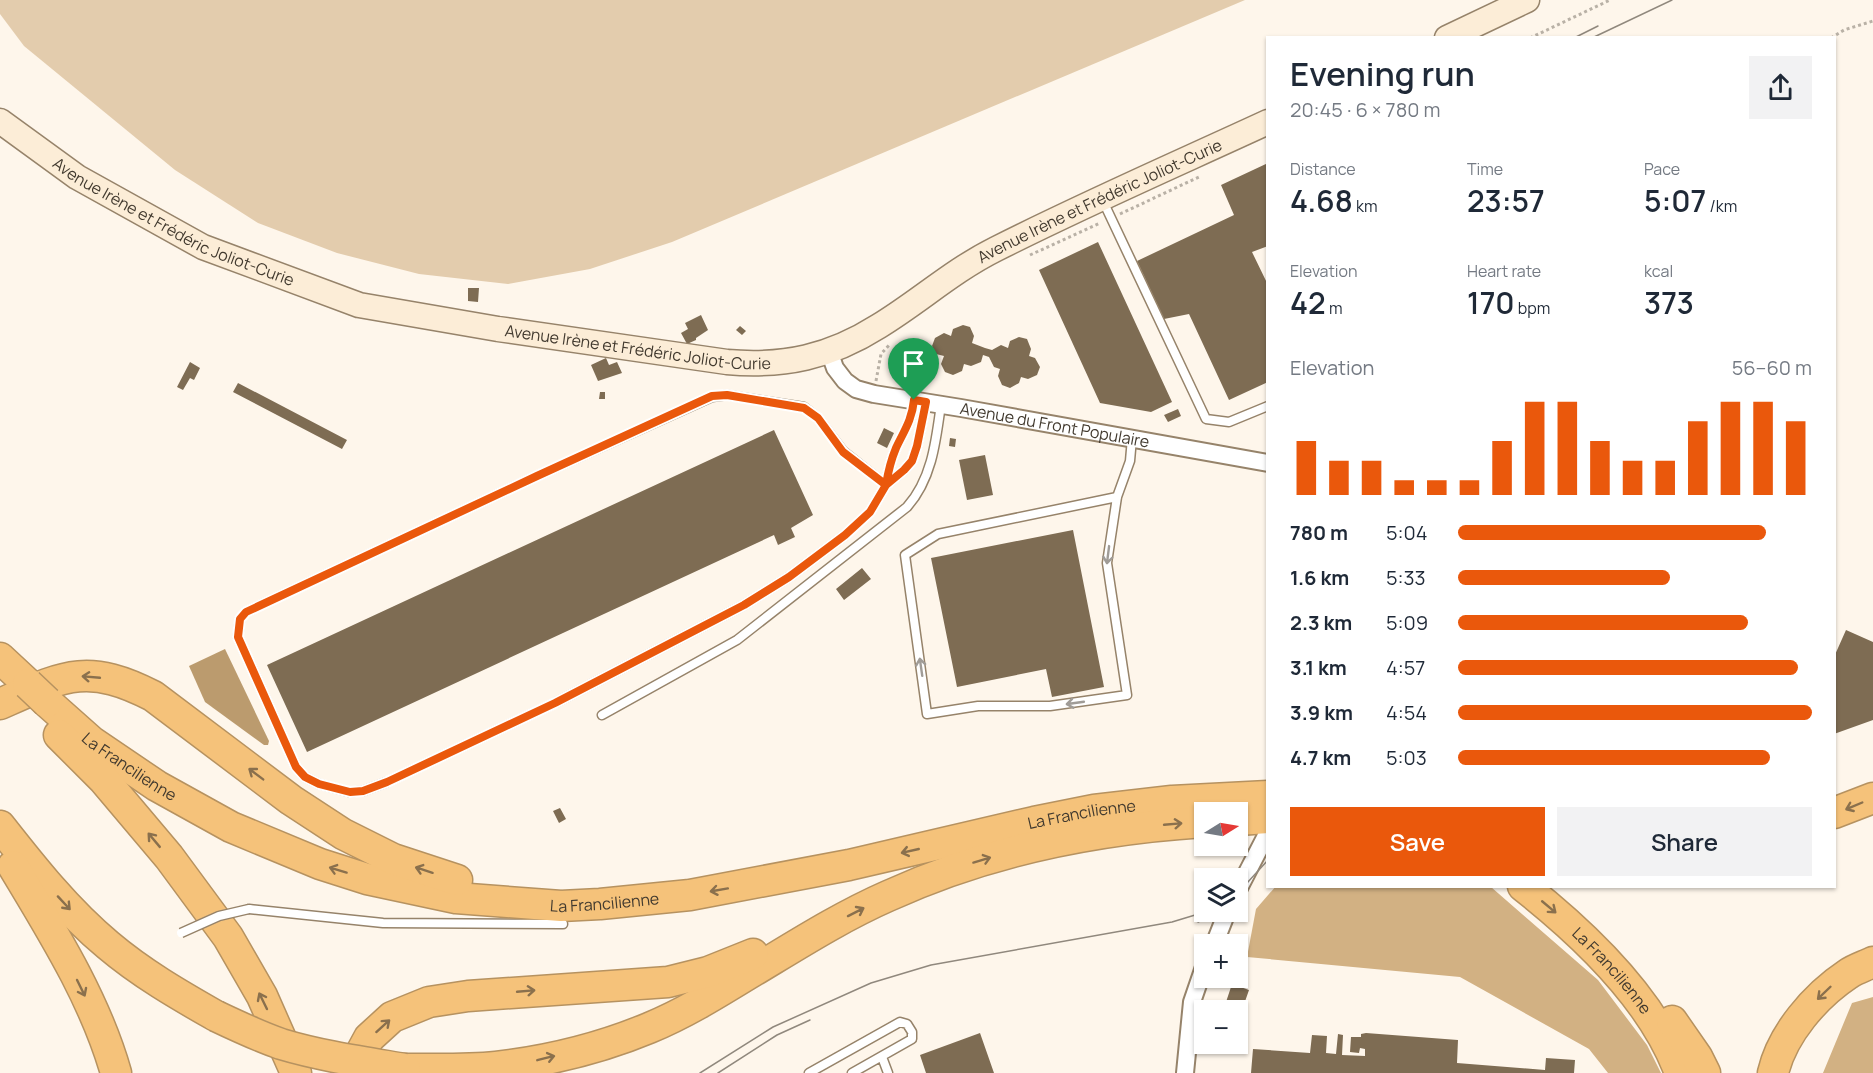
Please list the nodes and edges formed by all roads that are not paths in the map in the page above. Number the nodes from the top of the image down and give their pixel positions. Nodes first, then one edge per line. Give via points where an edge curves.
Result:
1 (1527, 0) edge
2 (1451, 36) edge
3 (0, 121) edge
4 (1266, 123) edge
5 (1107, 208) junction
6 (828, 351) junction
7 (927, 402) junction
8 (1266, 407) edge
9 (1132, 438) junction
10 (1266, 463) edge
11 (886, 485) junction
12 (1117, 497) junction
13 (0, 658) edge
14 (36, 697) junction
15 (0, 705) edge
16 (602, 715) dead end
17 (1873, 798) edge
18 (1250, 805) edge
19 (1836, 812) edge
20 (1266, 817) edge
21 (1194, 823) edge
22 (0, 826) edge
23 (1266, 836) edge
24 (0, 846) edge
25 (1248, 871) edge
26 (1525, 888) edge
27 (562, 915) junction
28 (823, 928) junction
29 (1574, 928) junction
30 (180, 933) dead end
31 (1873, 962) edge
32 (1197, 988) edge
33 (882, 1056) junction
34 (812, 1072) edge
35 (116, 1073) edge
36 (296, 1073) edge
37 (350, 1073) edge
38 (852, 1073) edge
39 (888, 1073) edge
40 (1185, 1073) edge
41 (1680, 1073) edge
42 (1705, 1073) edge
43 (1773, 1073) edge

1 - 2 main road
3 - 6 main road, Avenue Irène et Frédéric Joliot-Curie via 77,177 203,247 359,305 749,364 794,361
4 - 5 main road, Avenue Irène et Frédéric Joliot-Curie
5 - 6 main road, Avenue Irène et Frédéric Joliot-Curie via 969,264 879,326
5 - 8 lane via 1206,419 1229,422
6 - 7 street, Avenue du Front Populaire via 845,381 856,389
7 - 9 street, Avenue du Front Populaire
7 - 11 lane via 912,416 896,448
7 - 11 lane via 912,461
7 - 16 lane via 927,476 907,507 737,640
9 - 10 street, Avenue du Front Populaire
9 - 12 lane via 1130,461
11 - 11 lane via 843,452 818,418 804,408 712,396 246,612 240,619 238,637 296,767 319,784 350,792 363,791 555,703 744,605 845,535 870,512
12 -> 12 lane via 1107,563 1127,695 1050,706 978,706 927,714 905,555 938,534
13 - 14 highway, La Francilienne
27 -> 14 highway, La Francilienne via 367,879 309,860 231,827 157,786 92,742
36 -> 14 highway via 262,996 228,937 169,857 104,780 38,715
27 -> 15 highway via 536,892 500,890 459,881 364,846 291,800 153,696 131,685 108,678 68,677
17 -> 19 highway
18 - 20 highway, La Francilienne
18 -> 27 highway, La Francilienne via 1172,801 1094,810 849,865
28 -> 21 highway, La Francilienne via 909,887 1019,849 1116,830
22 -> 28 highway, La Francilienne, bridge via 82,922 176,993 216,1016 281,1044 405,1069 494,1067 534,1061 621,1038 693,1007
23 - 25 street
24 -> 35 highway via 58,941 94,1015
26 -> 29 highway, La Francilienne
27 - 30 lane, bridge via 383,923 249,909 219,916
37 -> 28 highway via 369,1038 392,1017 429,1002 668,982 741,960 798,931
29 - 41 highway, La Francilienne via 1632,991 1665,1041
29 - 42 highway via 1598,937 1640,979
31 -> 43 highway via 1825,991 1785,1043
32 - 40 street
33 - 34 lane via 912,1040 907,1024 900,1022
33 - 38 lane
33 - 39 lane

